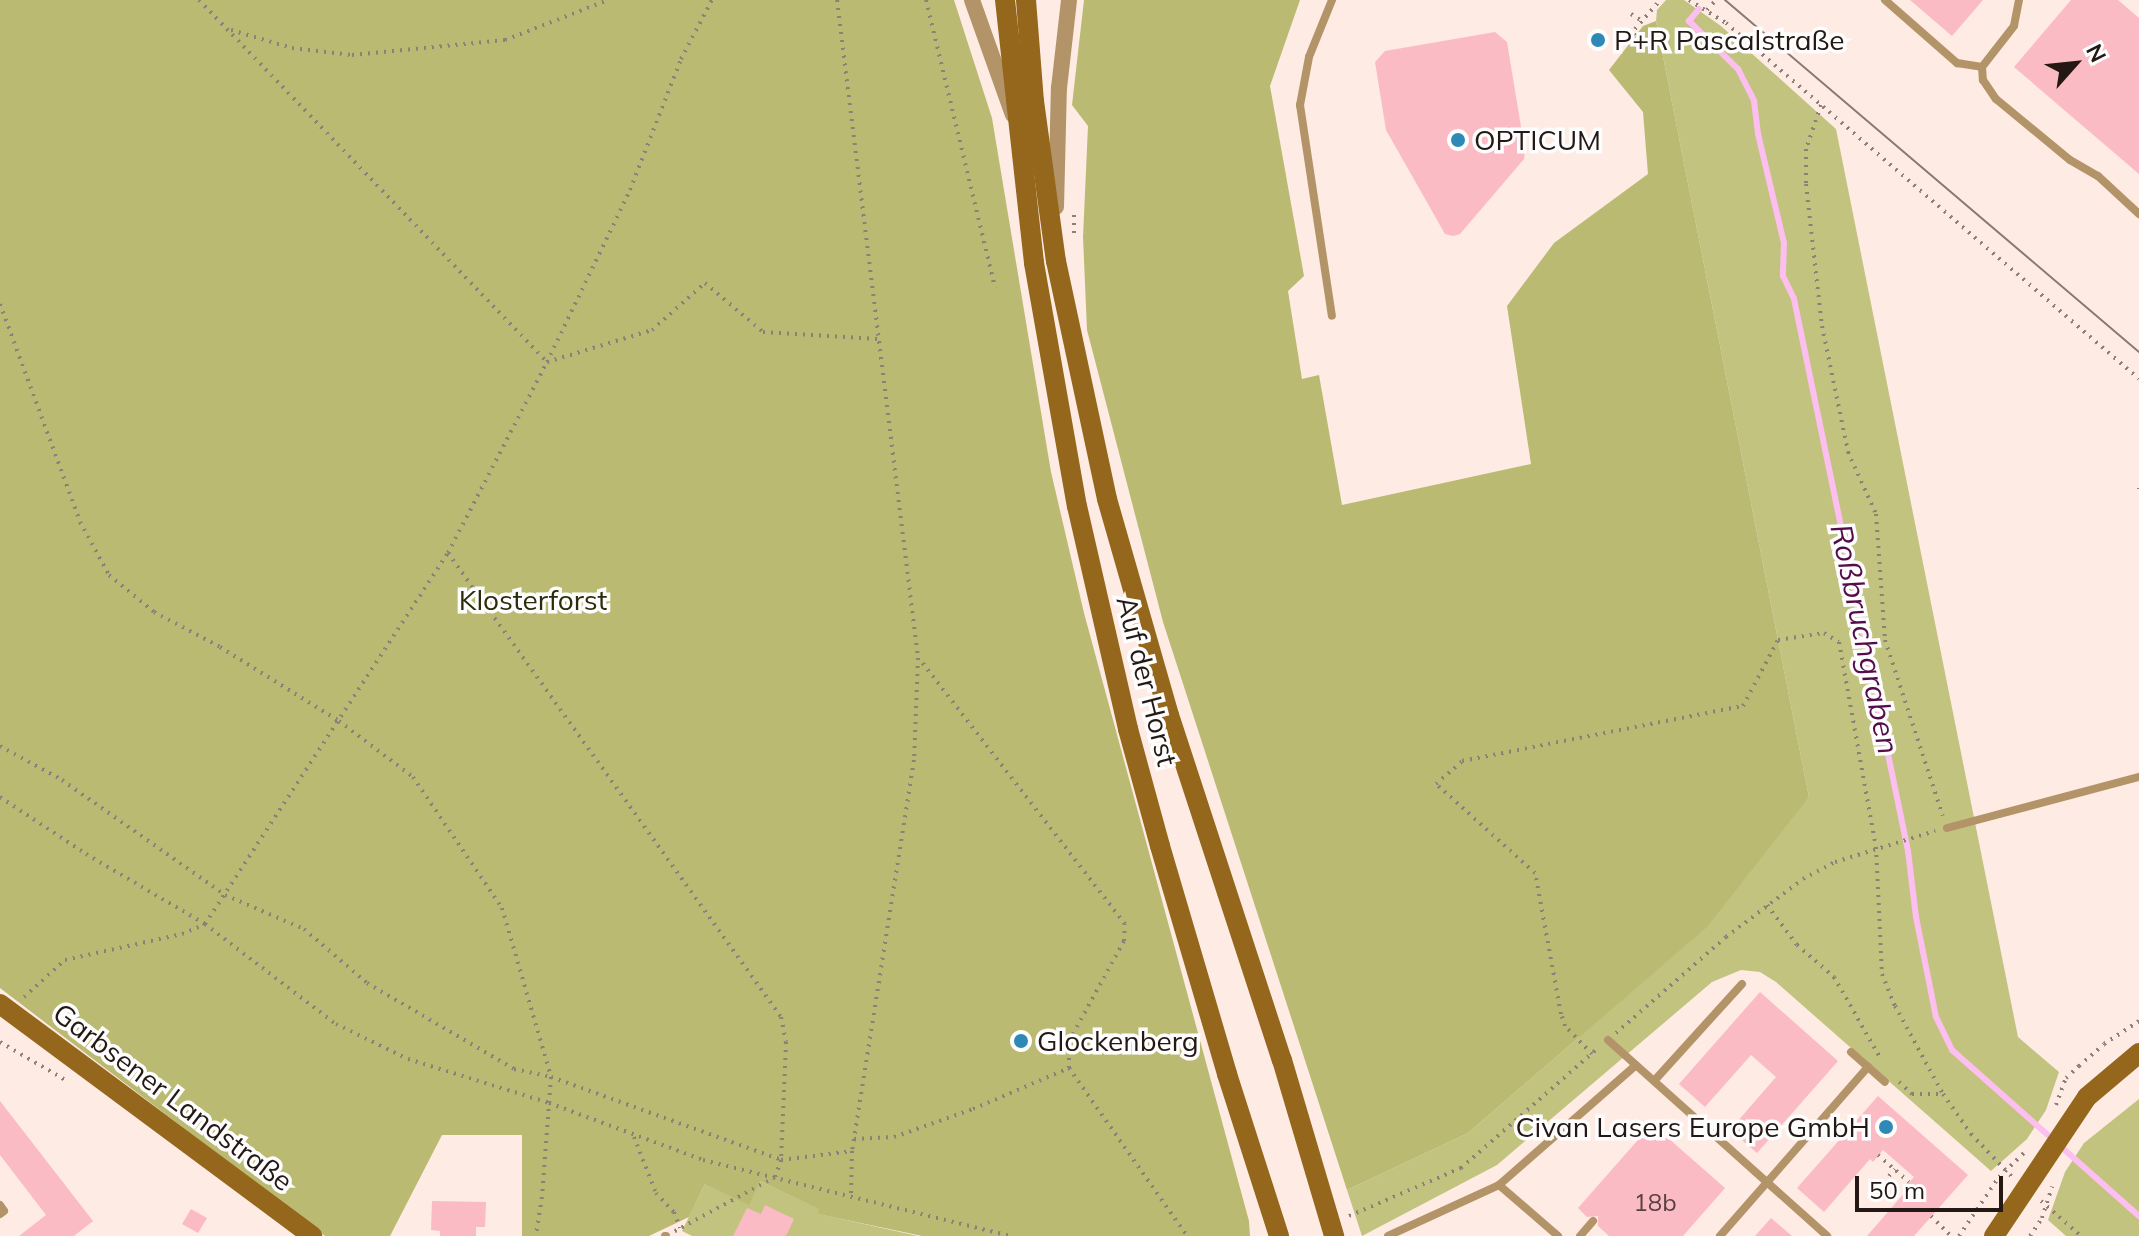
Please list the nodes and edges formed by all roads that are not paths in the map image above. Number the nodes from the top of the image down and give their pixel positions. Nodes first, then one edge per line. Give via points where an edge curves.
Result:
1 (972, 0) edge
2 (1005, 0) edge
3 (1026, 0) edge
4 (1069, 0) edge
5 (1332, 0) edge
6 (1885, 0) edge
7 (2019, 0) edge
8 (1982, 67) junction
9 (1016, 125) junction
10 (2139, 214) edge
11 (1056, 261) junction
12 (1332, 316) dead end
13 (2139, 777) edge
14 (1947, 828) road end
15 (1742, 984) dead end
16 (4, 1007) edge
17 (1608, 1040) road end
18 (1851, 1052) dead end
19 (2139, 1053) edge
20 (1636, 1065) junction
21 (1868, 1067) junction
22 (1654, 1081) junction
23 (1885, 1082) dead end
24 (1768, 1183) junction
25 (1499, 1185) junction
26 (0, 1205) edge
27 (0, 1214) edge
28 (1593, 1221) dead end
29 (1341, 1231) edge
30 (312, 1236) edge
31 (1279, 1236) edge
32 (1388, 1236) edge
33 (1558, 1236) edge
34 (1580, 1236) edge
35 (1720, 1236) edge
36 (1827, 1236) edge
37 (1994, 1236) edge

1 - 9 street, Auf der Horst
2 - 9 street, Auf der Horst
3 - 11 street, Auf der Horst
4 - 11 street, Auf der Horst via 1058,104
5 - 12 lane via 1309,57 1300,105
6 - 8 lane via 1957,63
7 - 8 lane via 2014,26
8 - 10 lane via 1983,80 1996,99
9 - 31 street, Auf der Horst via 1056,401 1128,729
11 - 29 street, Auf der Horst via 1082,394 1134,600
13 - 14 lane
15 - 22 lane
16 - 30 street, Garbsener Landstraße
17 - 20 lane
18 - 21 lane
19 - 37 street via 2093,1090 2047,1143
20 - 22 lane
20 - 25 lane
21 - 23 lane
21 - 24 lane
22 - 24 lane
24 - 35 lane
24 - 36 lane
25 - 32 lane
25 - 33 lane
26 - 27 lane
28 - 34 lane

